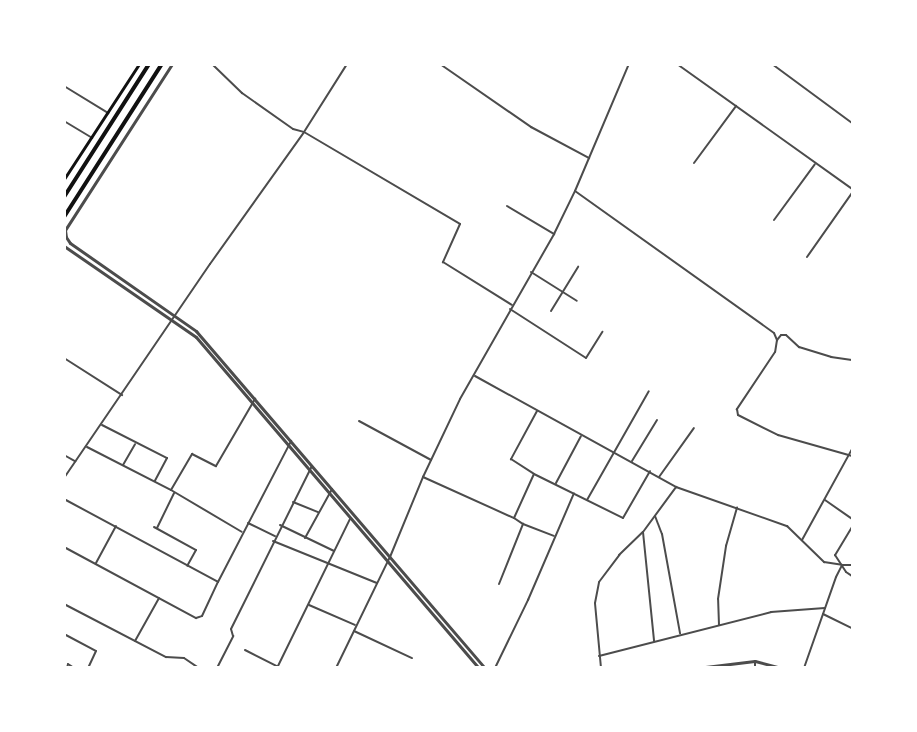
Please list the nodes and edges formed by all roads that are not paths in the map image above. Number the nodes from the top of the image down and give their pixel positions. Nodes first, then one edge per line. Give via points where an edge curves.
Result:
1 (139, 64) edge
2 (149, 64) edge
3 (162, 64) edge
4 (172, 64) edge
5 (212, 64) edge
6 (347, 64) edge
7 (440, 64) edge
8 (629, 64) edge
9 (677, 64) edge
10 (772, 64) edge
11 (64, 86) edge
12 (736, 106) junction
13 (108, 113) junction
14 (64, 121) edge
15 (852, 123) edge
16 (304, 132) junction
17 (92, 138) junction
18 (589, 158) junction
19 (694, 163) dead end
20 (815, 164) junction
21 (64, 167) edge
22 (70, 171) junction
23 (64, 179) edge
24 (575, 191) junction
25 (852, 191) edge
26 (64, 196) edge
27 (507, 206) dead end
28 (64, 217) edge
29 (774, 220) dead end
30 (64, 230) edge
31 (554, 234) junction
32 (64, 246) edge
33 (807, 257) dead end
34 (578, 267) dead end
35 (531, 272) junction
36 (562, 292) junction
37 (577, 301) dead end
38 (512, 304) junction
39 (510, 309) junction
40 (551, 311) dead end
41 (175, 318) junction
42 (602, 332) dead end
43 (777, 340) junction
44 (64, 358) edge
45 (852, 360) edge
46 (474, 375) junction
47 (649, 391) dead end
48 (122, 395) junction
49 (255, 399) junction
50 (252, 403) junction
51 (537, 411) junction
52 (657, 420) dead end
53 (360, 422) dead end
54 (102, 425) junction
55 (694, 428) dead end
56 (581, 436) junction
57 (135, 443) junction
58 (290, 443) junction
59 (87, 447) junction
60 (852, 449) edge
61 (612, 453) junction
62 (64, 455) edge
63 (851, 456) edge
64 (431, 460) junction
65 (632, 461) junction
66 (76, 462) junction
67 (123, 465) junction
68 (311, 467) junction
69 (650, 471) junction
70 (534, 474) junction
71 (423, 477) junction
72 (659, 477) junction
73 (64, 478) edge
74 (155, 482) junction
75 (556, 483) junction
76 (676, 487) junction
77 (331, 491) junction
78 (173, 492) junction
79 (574, 493) junction
80 (64, 499) edge
81 (824, 500) junction
82 (587, 501) junction
83 (293, 502) junction
84 (737, 508) junction
85 (318, 512) junction
86 (352, 516) junction
87 (655, 516) junction
88 (514, 518) junction
89 (852, 519) edge
90 (248, 523) junction
91 (523, 524) junction
92 (280, 525) junction
93 (116, 526) junction
94 (852, 527) edge
95 (243, 532) junction
96 (643, 532) junction
97 (275, 536) junction
98 (556, 537) junction
99 (305, 538) junction
100 (802, 540) junction
101 (273, 541) junction
102 (64, 547) edge
103 (334, 551) junction
104 (390, 557) junction
105 (328, 562) junction
106 (388, 562) junction
107 (96, 564) junction
108 (842, 565) junction
109 (852, 565) edge
110 (187, 566) junction
111 (852, 576) edge
112 (218, 582) junction
113 (377, 583) junction
114 (499, 584) dead end
115 (159, 598) junction
116 (64, 603) edge
117 (309, 605) junction
118 (825, 608) junction
119 (823, 614) junction
120 (719, 625) junction
121 (357, 626) junction
122 (852, 628) edge
123 (354, 631) junction
124 (64, 634) edge
125 (681, 634) junction
126 (135, 641) junction
127 (654, 641) junction
128 (245, 650) dead end
129 (599, 656) junction
130 (412, 658) dead end
131 (755, 661) junction
132 (278, 667) edge
133 (336, 667) edge
134 (67, 668) edge
135 (74, 668) edge
136 (88, 668) edge
137 (199, 668) edge
138 (217, 668) edge
139 (341, 668) edge
140 (479, 668) edge
141 (485, 668) edge
142 (495, 668) edge
143 (601, 668) edge
144 (698, 668) edge
145 (754, 668) edge
146 (781, 668) edge
147 (804, 668) edge

1 - 13 main road
2 - 26 highway
3 - 28 highway
4 - 30 street
5 - 16 street via 250,100 293,129
6 - 16 street
7 - 18 street via 531,127
8 - 18 street
9 - 12 street
10 - 15 street
11 - 13 street
12 - 19 street
12 - 20 street
13 - 17 main road
14 - 17 street
16 - 38 street via 460,224 443,262
16 - 41 street
17 - 22 main road
18 - 24 street
20 - 25 street
20 - 29 street
21 - 22 street
22 - 23 main road
24 - 31 street
24 - 43 street via 763,324
25 - 33 street
27 - 31 street
30 - 41 street via 70,243
31 - 35 street
32 - 41 street
34 - 36 street
35 - 36 street
35 - 38 street
36 - 37 street
36 - 40 street
38 - 39 street
39 - 42 street via 586,358
39 - 46 street
41 - 48 street
41 - 49 street via 203,338
41 - 50 street via 204,345
43 - 45 street via 786,336 800,347
43 - 63 street via 775,352 737,409 738,415 778,435
44 - 48 street
46 - 51 street
46 - 64 street
47 - 61 street
48 - 54 street
49 - 50 street
49 - 58 street
50 - 58 street
50 - 78 street via 216,466 192,454
51 - 56 street
51 - 70 street via 511,459
52 - 65 street
53 - 64 street
54 - 57 street
54 - 59 street
55 - 72 street
56 - 61 street
56 - 75 street
57 - 67 street
57 - 74 street via 167,458
58 - 68 street
58 - 90 street
59 - 66 street
59 - 67 street
60 - 63 street
61 - 65 street
61 - 82 street
62 - 66 street
63 - 81 street
64 - 71 street
65 - 69 street
66 - 73 street
67 - 74 street
68 - 77 street
68 - 83 street
69 - 72 street
69 - 82 street via 623,518
70 - 75 street
70 - 88 street
71 - 88 street
71 - 104 street
72 - 76 street
74 - 78 street
75 - 79 street
76 - 84 street
76 - 87 street
77 - 85 street
77 - 86 street
78 - 95 street
78 - 110 street via 155,528 195,550
79 - 82 street
79 - 98 street
80 - 93 street
81 - 89 street
81 - 100 street
83 - 85 street
83 - 92 street
84 - 100 street via 788,526
84 - 120 street via 717,599
85 - 99 street
86 - 103 street
86 - 104 street
86 - 106 street
87 - 96 street
87 - 125 street
88 - 91 street
90 - 95 street
90 - 97 street
91 - 98 street
91 - 114 street
92 - 97 street
92 - 99 street
93 - 107 street
93 - 110 street
94 - 108 street via 835,555
95 - 112 street
96 - 127 street
96 - 129 street via 599,582 595,603
97 - 101 street
98 - 142 street
99 - 103 street
100 - 108 street via 824,561
101 - 105 street
101 - 138 street
102 - 107 street
103 - 105 street
104 - 106 street
104 - 141 street
105 - 113 street
105 - 117 street
106 - 113 street
106 - 140 street
107 - 115 street
108 - 109 street
108 - 111 street
108 - 118 street
110 - 112 street
112 - 115 street via 202,616 196,618
113 - 121 street
115 - 126 street
116 - 126 street
117 - 121 street
117 - 132 street
118 - 119 street
118 - 120 street via 771,612
119 - 122 street
119 - 147 street
120 - 125 street
121 - 123 street
123 - 130 street
123 - 133 street
124 - 136 street via 96,651
125 - 127 street
126 - 137 street via 166,657 184,658
127 - 129 street
128 - 132 street
129 - 143 street
131 - 144 street
131 - 145 street
131 - 146 street
133 - 139 street
134 - 135 street via 68,664

